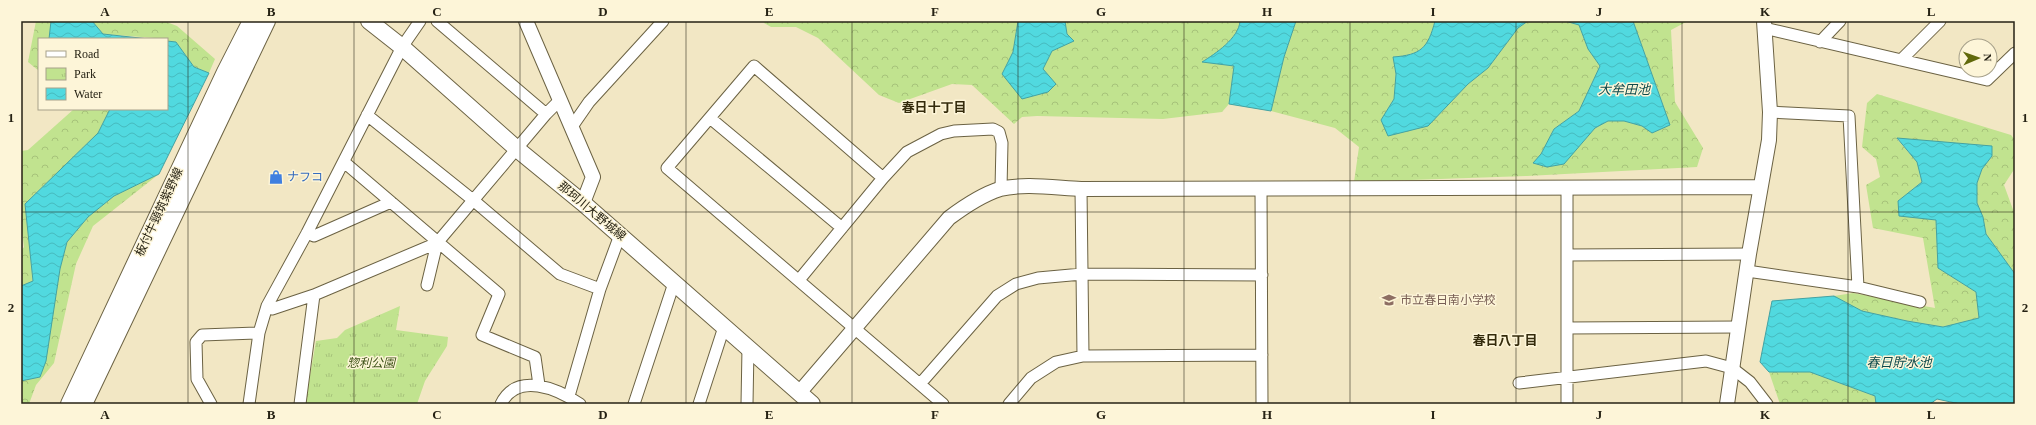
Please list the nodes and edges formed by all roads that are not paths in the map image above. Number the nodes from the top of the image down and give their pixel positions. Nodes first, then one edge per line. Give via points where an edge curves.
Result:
1 (251, 21) edge
2 (267, 21) edge
3 (369, 21) edge
4 (420, 21) edge
5 (437, 21) edge
6 (526, 21) edge
7 (1840, 21) edge
8 (1940, 21) edge
9 (657, 23) edge
10 (1764, 24) edge
11 (1820, 42) junction
12 (402, 47) junction
13 (2015, 53) edge
14 (1901, 60) junction
15 (560, 100) junction
16 (1770, 112) junction
17 (546, 114) junction
18 (368, 115) junction
19 (710, 118) junction
20 (572, 128) junction
21 (517, 149) junction
22 (344, 162) junction
23 (883, 178) junction
24 (1760, 186) junction
25 (1567, 187) junction
26 (1261, 188) junction
27 (1001, 189) junction
28 (1081, 189) junction
29 (474, 200) junction
30 (392, 202) junction
31 (583, 203) junction
32 (842, 228) junction
33 (307, 233) junction
34 (620, 235) junction
35 (437, 243) junction
36 (1749, 254) junction
37 (1567, 255) junction
38 (1747, 271) junction
39 (1082, 274) junction
40 (1262, 275) junction
41 (799, 280) junction
42 (674, 283) junction
43 (427, 285) dead end
44 (1858, 287) junction
45 (600, 289) junction
46 (314, 295) junction
47 (1920, 302) dead end
48 (267, 306) junction
49 (724, 327) junction
50 (1739, 327) junction
51 (1567, 328) junction
52 (853, 329) junction
53 (259, 333) junction
54 (748, 348) junction
55 (1262, 355) junction
56 (1083, 356) junction
57 (1732, 368) junction
58 (1567, 378) junction
59 (1519, 383) dead end
60 (920, 384) junction
61 (539, 385) junction
62 (569, 396) junction
63 (799, 398) edge
64 (69, 404) edge
65 (84, 404) edge
66 (211, 404) edge
67 (249, 404) edge
68 (300, 404) edge
69 (501, 404) edge
70 (580, 404) edge
71 (634, 404) edge
72 (699, 404) edge
73 (747, 404) edge
74 (812, 404) edge
75 (943, 404) edge
76 (1009, 404) edge
77 (1262, 404) edge
78 (1567, 404) edge
79 (1727, 404) edge
80 (1767, 404) edge

1 - 64 main road, 板付牛頸筑紫野線
2 - 65 main road, 板付牛頸筑紫野線
3 - 12 main road, 那珂川大野城線
4 - 12 street
5 - 17 street
6 - 15 street
7 - 11 street
8 - 14 street
9 - 20 street via 589,102
10 - 11 street
10 - 16 street
11 - 14 street
12 - 18 street
12 - 21 main road, 那珂川大野城線
13 - 14 street via 1987,80
15 - 17 street
15 - 20 street
16 - 24 street via 1769,140
16 - 44 street via 1849,116
17 - 21 street
18 - 22 street
18 - 29 street
19 - 23 street via 754,66
19 - 32 street
19 - 41 street via 667,168
20 - 31 street via 593,176
21 - 29 street
21 - 31 main road, 那珂川大野城線
22 - 30 street
22 - 33 street
23 - 27 street via 907,152 941,134 993,129 999,132 1002,143
23 - 32 street
24 - 25 street
24 - 36 street
25 - 26 street
25 - 37 street
26 - 28 street
26 - 40 street
27 - 28 street
27 - 52 street via 968,203 949,218
28 - 39 street
29 - 35 street
29 - 45 street via 560,274
30 - 33 street via 314,236
30 - 35 street
31 - 34 main road, 那珂川大野城線
32 - 41 street
33 - 48 street
34 - 42 main road, 那珂川大野城線
34 - 45 street
35 - 43 street
35 - 46 street
35 - 61 street via 499,294 482,335 535,357
36 - 37 street
36 - 38 street
37 - 51 street
38 - 44 street
38 - 50 street
39 - 40 street
39 - 56 street
39 - 60 street via 1038,278 1016,284 997,296
40 - 55 street
41 - 52 street
42 - 49 main road, 那珂川大野城線
42 - 71 street
44 - 47 street
45 - 62 street
46 - 48 street via 272,309
46 - 68 street
48 - 53 street
49 - 54 main road, 那珂川大野城線
49 - 72 street
50 - 51 street
50 - 57 street
51 - 58 street
52 - 60 street
52 - 63 street
53 - 66 street via 202,335 196,342 197,379
53 - 67 street
54 - 63 main road, 那珂川大野城線
54 - 73 street
55 - 56 street
55 - 77 street
56 - 76 street via 1056,362 1031,378
57 - 58 street via 1706,361
57 - 79 street
57 - 80 street via 1750,382
58 - 59 street
58 - 78 street
60 - 75 street
61 - 62 street
61 - 69 street via 519,386 503,399
62 - 70 street
63 - 74 main road, 那珂川大野城線

